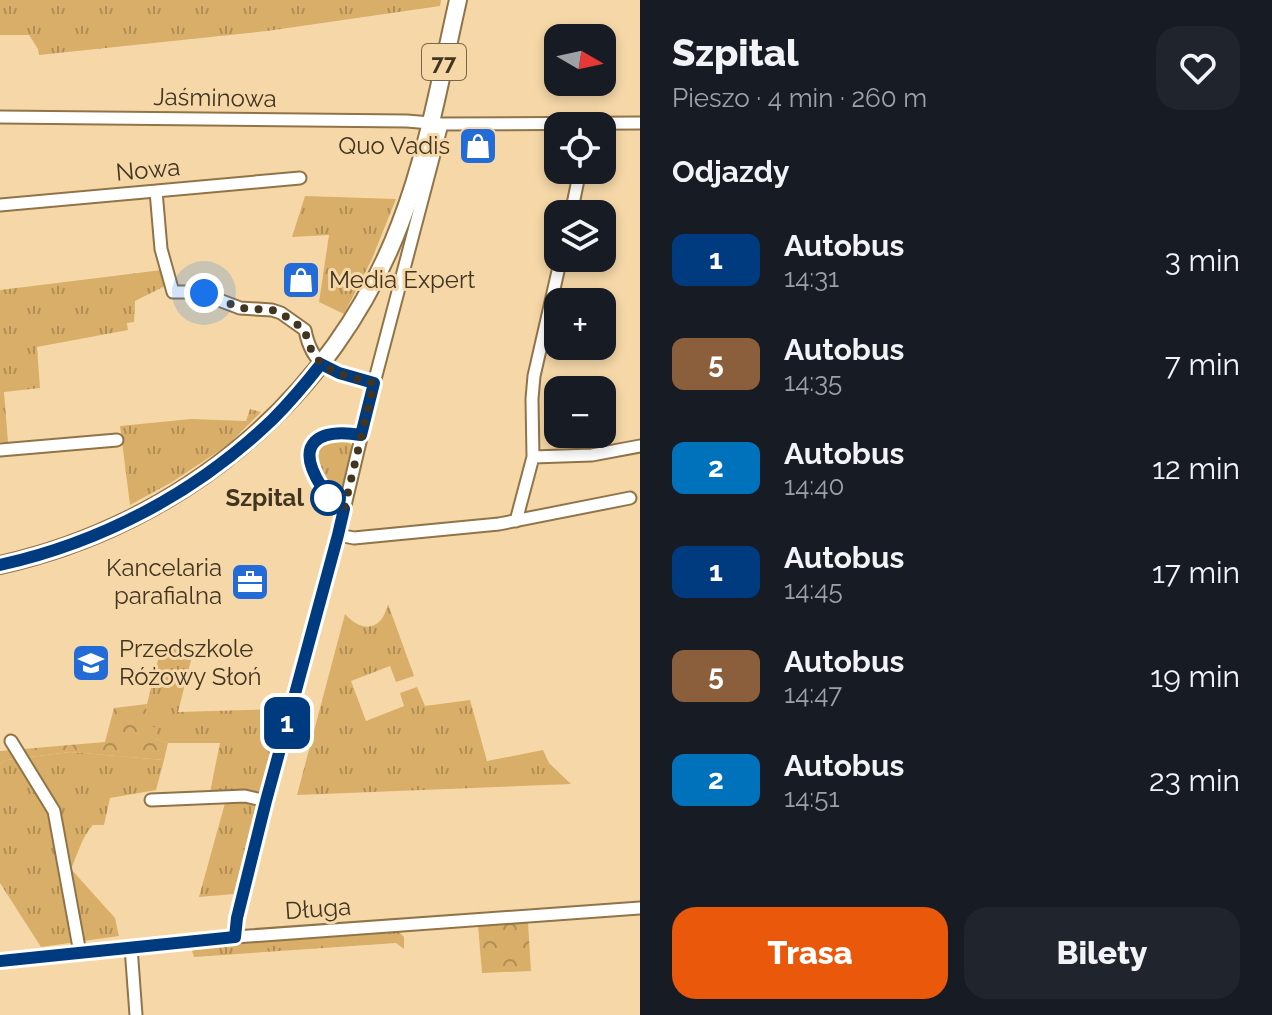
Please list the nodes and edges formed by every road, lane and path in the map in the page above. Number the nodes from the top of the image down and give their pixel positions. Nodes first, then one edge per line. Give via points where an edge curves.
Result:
1 (458, 0) edge
2 (0, 117) edge
3 (616, 123) edge
4 (640, 123) edge
5 (436, 124) junction
6 (544, 124) edge
7 (300, 178) dead end
8 (156, 191) junction
9 (0, 205) edge
10 (558, 272) edge
11 (321, 364) junction
12 (374, 383) junction
13 (117, 440) dead end
14 (640, 446) edge
15 (0, 450) edge
16 (533, 457) junction
17 (630, 498) dead end
18 (516, 521) junction
19 (338, 535) junction
20 (0, 565) edge
21 (11, 741) dead end
22 (151, 800) dead end
23 (266, 801) junction
24 (640, 908) edge
25 (235, 937) junction
26 (131, 947) junction
27 (80, 953) junction
28 (0, 961) edge
29 (136, 1015) edge

1 - 5 main road, 77
2 - 5 street, Jaśminowa
3 - 4 street, Jaśminowa
5 - 6 street, Jaśminowa
5 - 11 main road, 77 via 386,258 359,310
5 - 12 street
7 - 8 street, Nowa
8 - 9 street, Nowa
8 - 11 street via 161,249 173,292 198,292 240,308 281,313 305,330 308,347
10 - 16 street via 534,376
11 - 12 street
11 - 20 main road, 77 via 264,427 182,491 109,530
12 - 19 street
13 - 15 street
14 - 16 street via 592,455
16 - 18 street
17 - 18 street
18 - 19 street via 354,538
19 - 23 street
21 - 27 street via 54,811
22 - 23 street via 248,796
23 - 25 street
24 - 25 street, Długa
25 - 26 street, Długa
26 - 27 street, Długa
26 - 29 street
27 - 28 street, Długa

